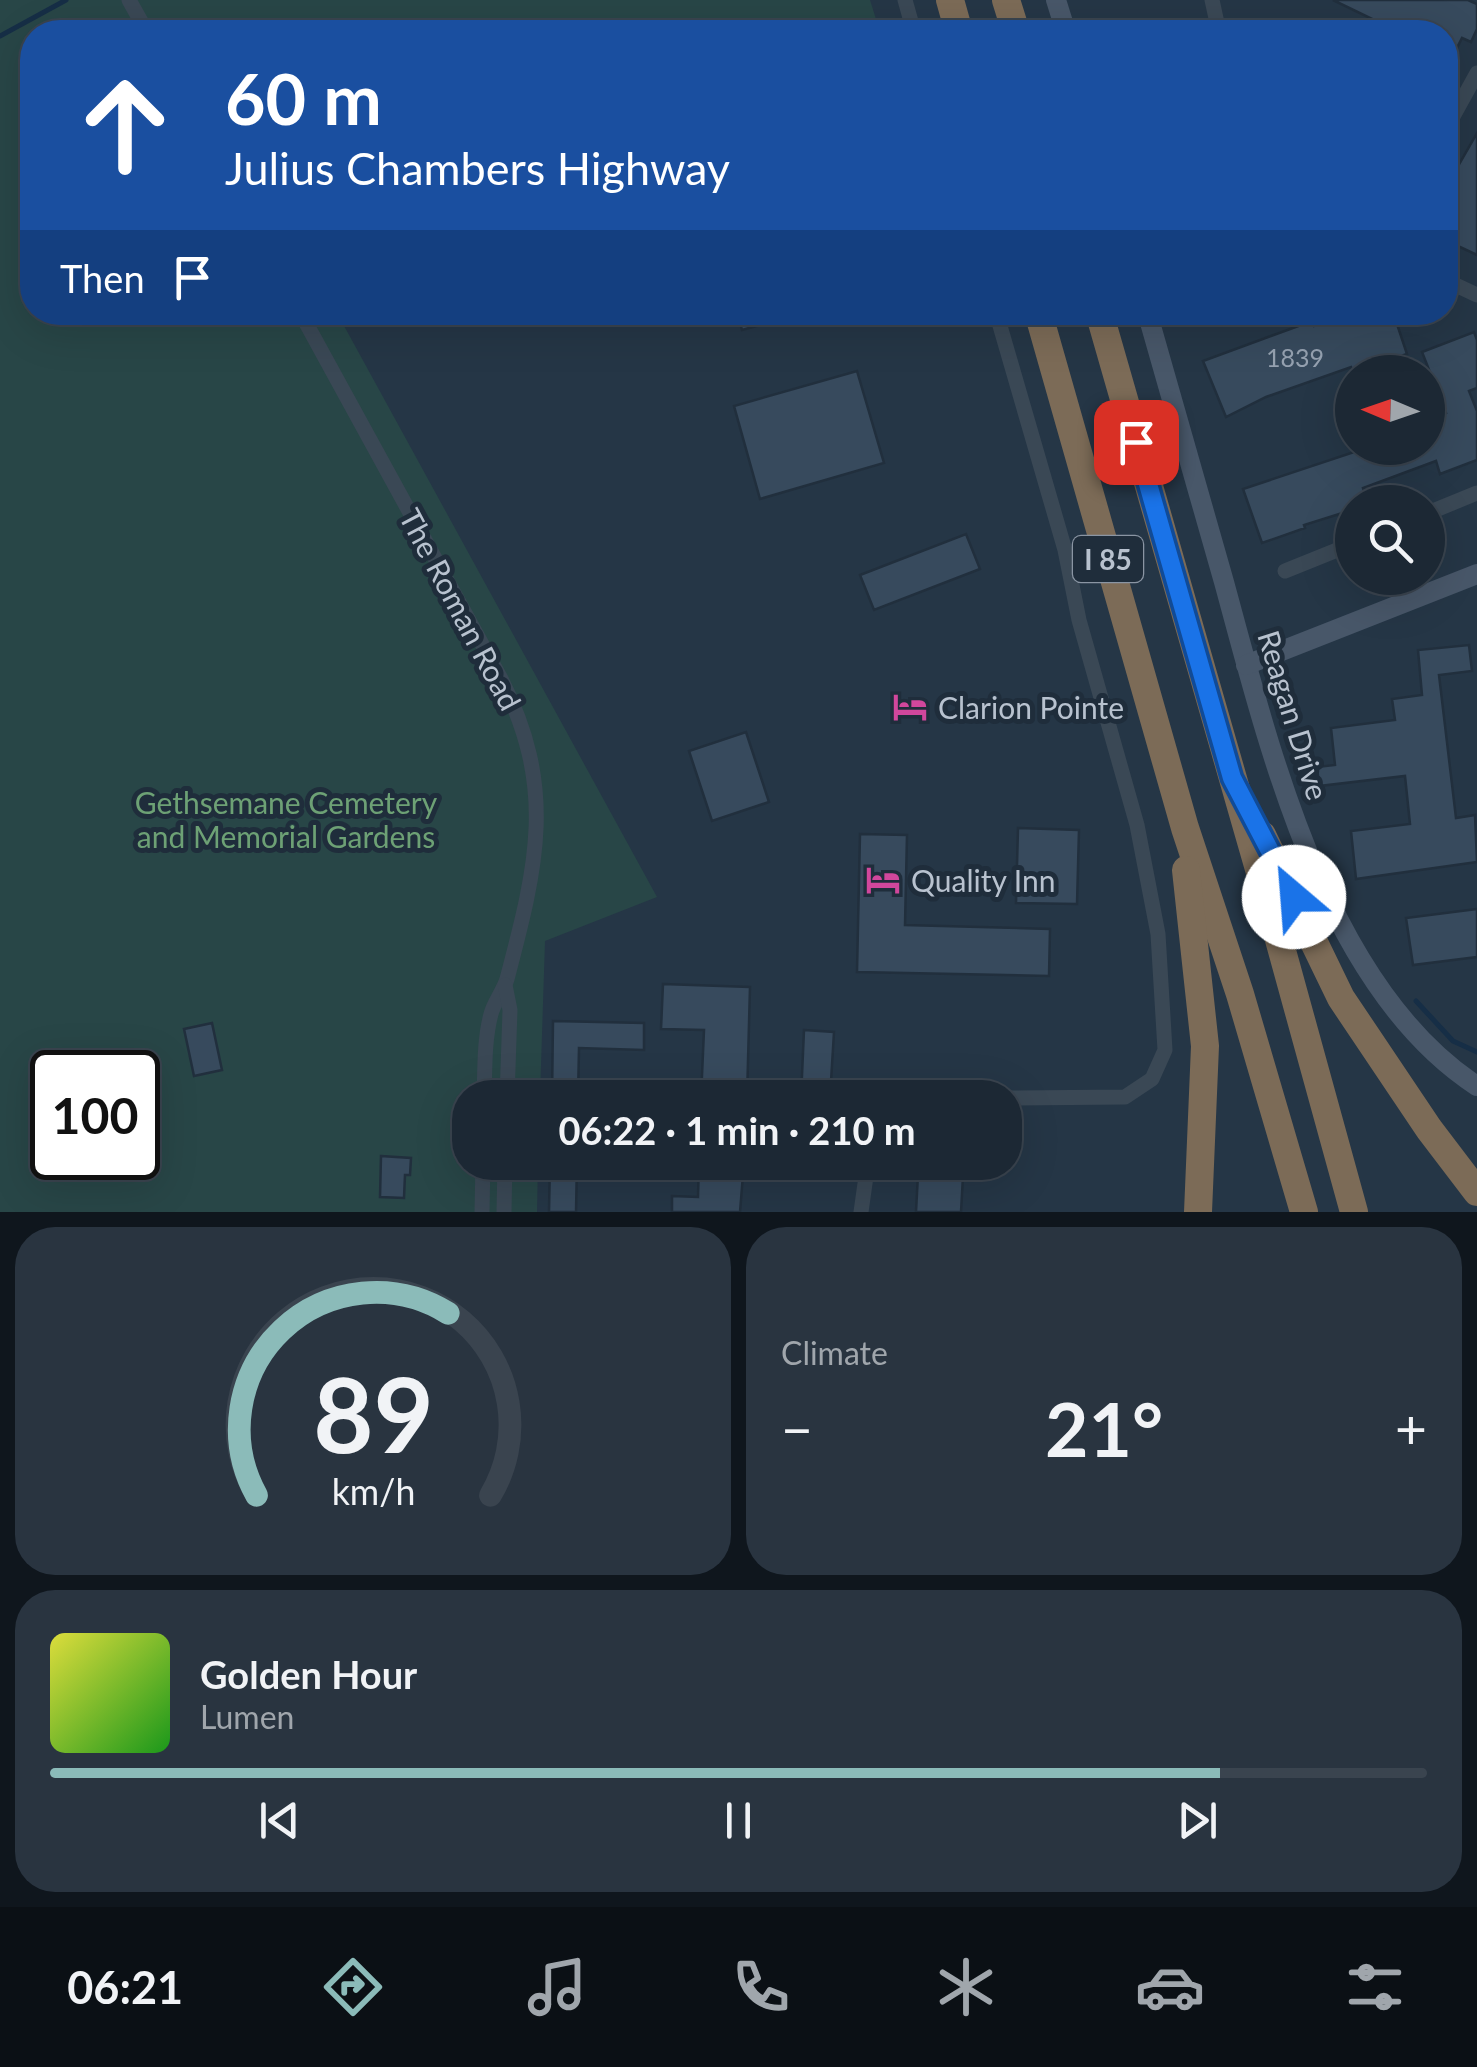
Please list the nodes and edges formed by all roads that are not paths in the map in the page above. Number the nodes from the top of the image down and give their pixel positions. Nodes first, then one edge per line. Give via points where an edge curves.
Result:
1 (1477, 74) edge
2 (1458, 108) edge
3 (307, 325) edge
4 (1000, 325) edge
5 (1042, 325) edge
6 (1103, 325) edge
7 (1154, 325) edge
8 (1477, 494) edge
9 (1445, 507) edge
10 (1335, 551) edge
11 (1285, 571) dead end
12 (1477, 574) edge
13 (1246, 666) junction
14 (1232, 778) junction
15 (1178, 805) junction
16 (505, 985) junction
17 (485, 1080) edge
18 (508, 1080) edge
19 (1477, 1086) edge
20 (1022, 1098) edge
21 (483, 1180) edge
22 (505, 1180) edge
23 (865, 1180) edge
24 (1477, 1192) edge
25 (482, 1212) edge
26 (504, 1212) edge
27 (861, 1212) edge
28 (1198, 1212) edge
29 (1304, 1212) edge
30 (1354, 1212) edge

1 - 2 street
3 - 16 street, The Roman Road via 500,677 527,741 538,830
4 - 20 street via 1137,824 1158,934 1164,1019 1160,1066 1140,1090 1109,1099
5 - 15 highway, I 85
6 - 14 highway, I 85
7 - 13 street, Reagan Drive
8 - 9 street
10 - 11 street
12 - 13 street
13 - 19 street, Reagan Drive via 1292,814 1335,912 1394,1006 1434,1053
14 - 24 highway via 1341,998
14 - 30 highway, I 85
15 - 28 highway via 1206,1046
15 - 29 highway, I 85
16 - 17 street, The Roman Road via 491,1011
16 - 18 street, The Roman Road
21 - 25 street
22 - 26 street
23 - 27 street

